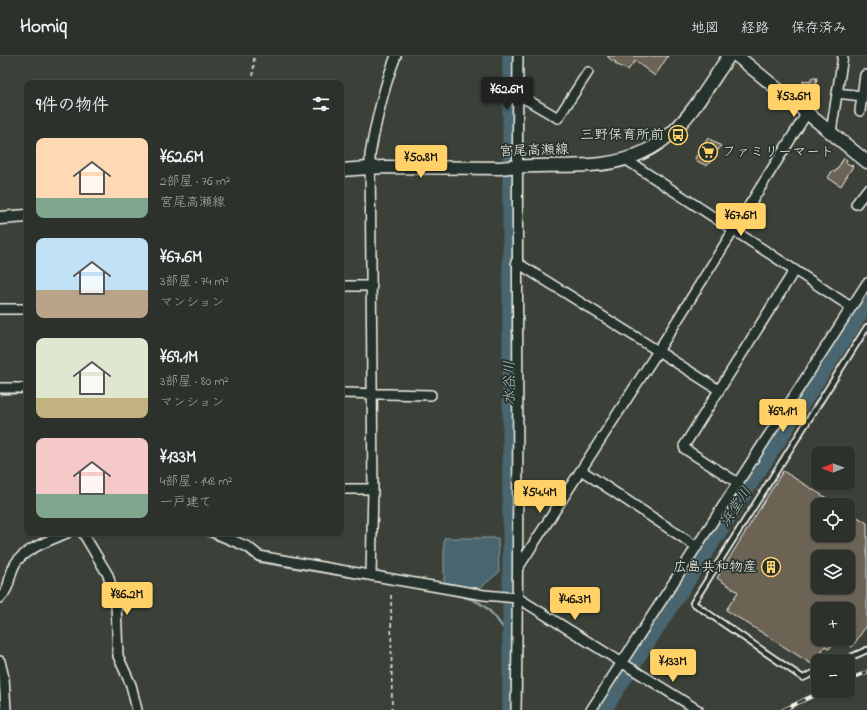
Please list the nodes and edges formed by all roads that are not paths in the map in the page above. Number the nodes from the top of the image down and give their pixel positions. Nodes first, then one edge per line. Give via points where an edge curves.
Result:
1 (396, 56) edge
2 (518, 56) edge
3 (729, 56) edge
4 (737, 56) edge
5 (843, 56) edge
6 (588, 72) dead end
7 (865, 75) dead end
8 (837, 93) junction
9 (518, 94) junction
10 (862, 96) junction
11 (860, 111) dead end
12 (807, 113) junction
13 (831, 132) junction
14 (625, 159) junction
15 (867, 162) edge
16 (517, 166) junction
17 (371, 168) junction
18 (344, 170) edge
19 (867, 190) edge
20 (856, 204) dead end
21 (24, 216) edge
22 (0, 218) edge
23 (733, 231) junction
24 (516, 262) junction
25 (794, 270) junction
26 (867, 283) edge
27 (344, 286) edge
28 (372, 286) junction
29 (851, 307) junction
30 (0, 309) edge
31 (24, 309) edge
32 (867, 327) edge
33 (658, 351) junction
34 (0, 388) edge
35 (24, 388) edge
36 (719, 390) junction
37 (344, 393) edge
38 (373, 394) junction
39 (431, 395) dead end
40 (581, 470) junction
41 (738, 483) junction
42 (344, 489) edge
43 (373, 489) junction
44 (61, 536) edge
45 (85, 536) edge
46 (222, 536) edge
47 (698, 547) junction
48 (517, 569) junction
49 (371, 575) junction
50 (512, 597) junction
51 (0, 598) edge
52 (867, 650) edge
53 (855, 655) edge
54 (0, 661) edge
55 (623, 664) junction
56 (811, 674) edge
57 (6, 710) edge
58 (137, 710) edge
59 (516, 710) edge
60 (591, 710) edge
61 (698, 710) edge

1 - 17 street via 375,122 370,155
2 - 9 street
3 - 14 main road, 宮尾高瀬線 via 690,115 673,134 658,145
4 - 12 main road
5 - 8 street
6 - 9 street via 558,118
7 - 10 street
8 - 10 street
8 - 13 street
9 - 16 street
10 - 11 street
12 - 13 main road
12 - 23 street
13 - 15 main road
14 - 16 main road, 宮尾高瀬線 via 592,165
14 - 23 street
16 - 17 main road, 宮尾高瀬線
16 - 24 street
17 - 18 main road, 宮尾高瀬線
17 - 28 street
19 - 20 street
21 - 22 main road
23 - 25 street
23 - 33 street
24 - 33 street
24 - 48 street
25 - 29 street
25 - 36 street
26 - 29 street
27 - 28 street
28 - 38 street
29 - 41 street
30 - 31 street
32 - 56 lane via 693,603 803,678
33 - 36 street
33 - 40 street
34 - 35 street
36 - 41 street via 684,446 685,450
37 - 38 street
38 - 39 street
38 - 43 street
40 - 47 street
40 - 48 street
41 - 47 street
42 - 43 street
43 - 49 street
44 - 51 street via 22,556 14,566 8,587
45 - 58 street via 108,575 116,604 118,656 131,685
46 - 49 street via 248,547 259,556
47 - 55 street
48 - 50 street
49 - 50 street via 484,595
50 - 55 street
50 - 59 street
52 - 53 lane
54 - 57 street
55 - 60 street
55 - 61 street

